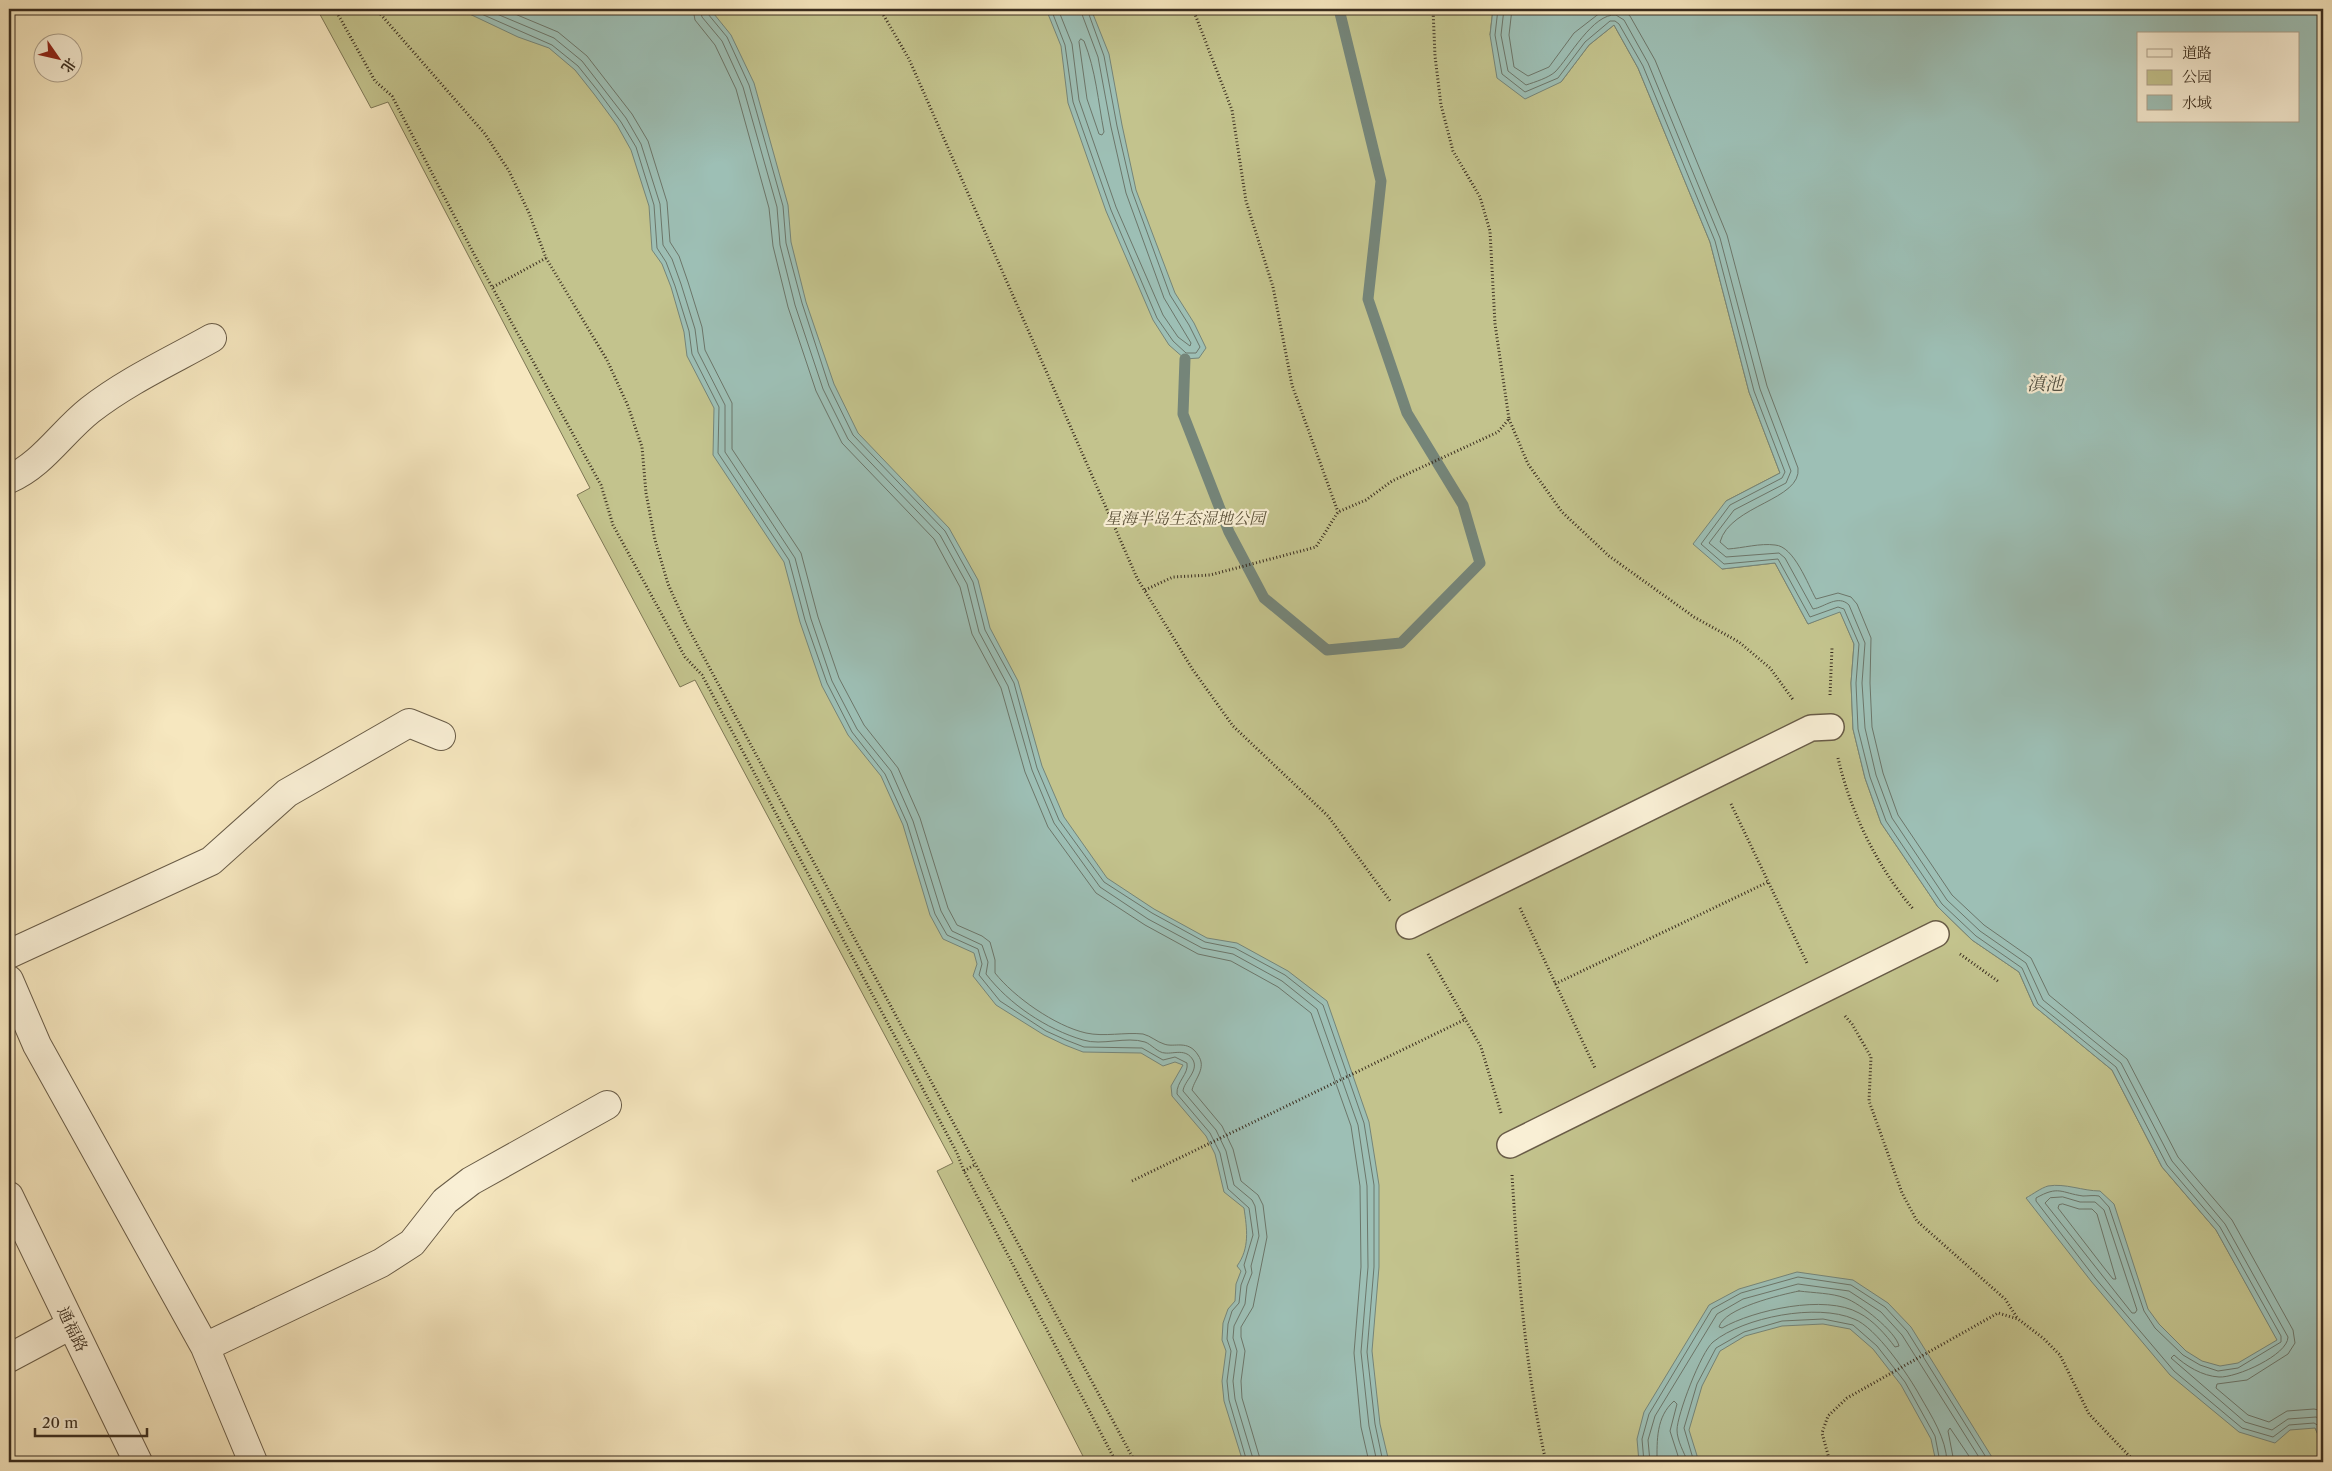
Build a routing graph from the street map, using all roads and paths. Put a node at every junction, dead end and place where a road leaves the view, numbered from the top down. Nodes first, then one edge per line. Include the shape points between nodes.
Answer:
1 (335, 9) edge
2 (376, 9) edge
3 (880, 9) edge
4 (1194, 9) edge
5 (1433, 9) edge
6 (546, 258) junction
7 (493, 287) junction
8 (212, 338) dead end
9 (1509, 419) junction
10 (9, 479) edge
11 (1338, 512) junction
12 (1145, 590) junction
13 (1832, 648) dead end
14 (1821, 727) junction
15 (441, 736) dead end
16 (1717, 774) junction
17 (1506, 878) junction
18 (1768, 882) junction
19 (1409, 926) junction
20 (1936, 934) junction
21 (9, 954) edge
22 (9, 980) edge
23 (1999, 982) dead end
24 (1555, 984) junction
25 (1820, 992) junction
26 (1466, 1019) junction
27 (1608, 1096) junction
28 (607, 1105) dead end
29 (1510, 1145) junction
30 (976, 1164) junction
31 (964, 1171) junction
32 (1132, 1181) dead end
33 (9, 1196) edge
34 (2018, 1319) junction
35 (71, 1325) junction
36 (205, 1347) junction
37 (9, 1358) edge
38 (138, 1462) edge
39 (253, 1462) edge
40 (1116, 1462) edge
41 (1135, 1462) edge
42 (1546, 1462) edge
43 (1830, 1462) edge
44 (2134, 1462) edge

1 - 7 path via 375,81 392,96
2 - 6 path via 485,134 509,170 530,213
3 - 12 path via 910,59
4 - 11 path via 1232,110 1246,202 1274,287 1292,385
5 - 9 path via 1441,105 1453,151 1480,197 1490,231 1495,324
6 - 7 path
6 - 30 path via 607,360 628,406 642,447 655,540 668,584 685,622
7 - 31 path via 600,485 613,525 685,657 702,675
8 - 10 street via 133,381 89,410 52,448
9 - 11 path via 1498,432 1392,481 1366,500
9 - 14 path via 1528,464 1562,512 1609,556 1694,616 1739,642 1764,663 1795,702
11 - 12 path via 1316,547 1306,552 1210,575 1173,577
12 - 19 path via 1193,670 1233,726 1328,816
13 - 14 path
14 - 16 street
14 - 20 path via 1841,770 1860,824 1883,868 1906,901
15 - 21 street via 409,723 287,794 211,861
16 - 17 street
16 - 18 path
17 - 19 street
17 - 24 path
18 - 24 path
18 - 25 path
19 - 26 path
20 - 23 path
20 - 25 street
22 - 36 street via 37,1045
24 - 27 path
25 - 27 street
25 - 34 path via 1852,1024 1871,1057 1869,1101 1902,1193 1917,1221 2005,1299
26 - 29 path via 1481,1047
26 - 32 path
27 - 29 street
28 - 36 street via 471,1181 446,1201 412,1243 381,1263
29 - 42 path via 1518,1268 1533,1404
30 - 31 path
30 - 41 path
31 - 40 path
33 - 35 street, 通福路
34 - 43 path via 1998,1313 1847,1398 1828,1416 1822,1433
34 - 44 path via 2060,1355 2089,1414
35 - 37 street
35 - 38 street, 通福路
36 - 39 street

